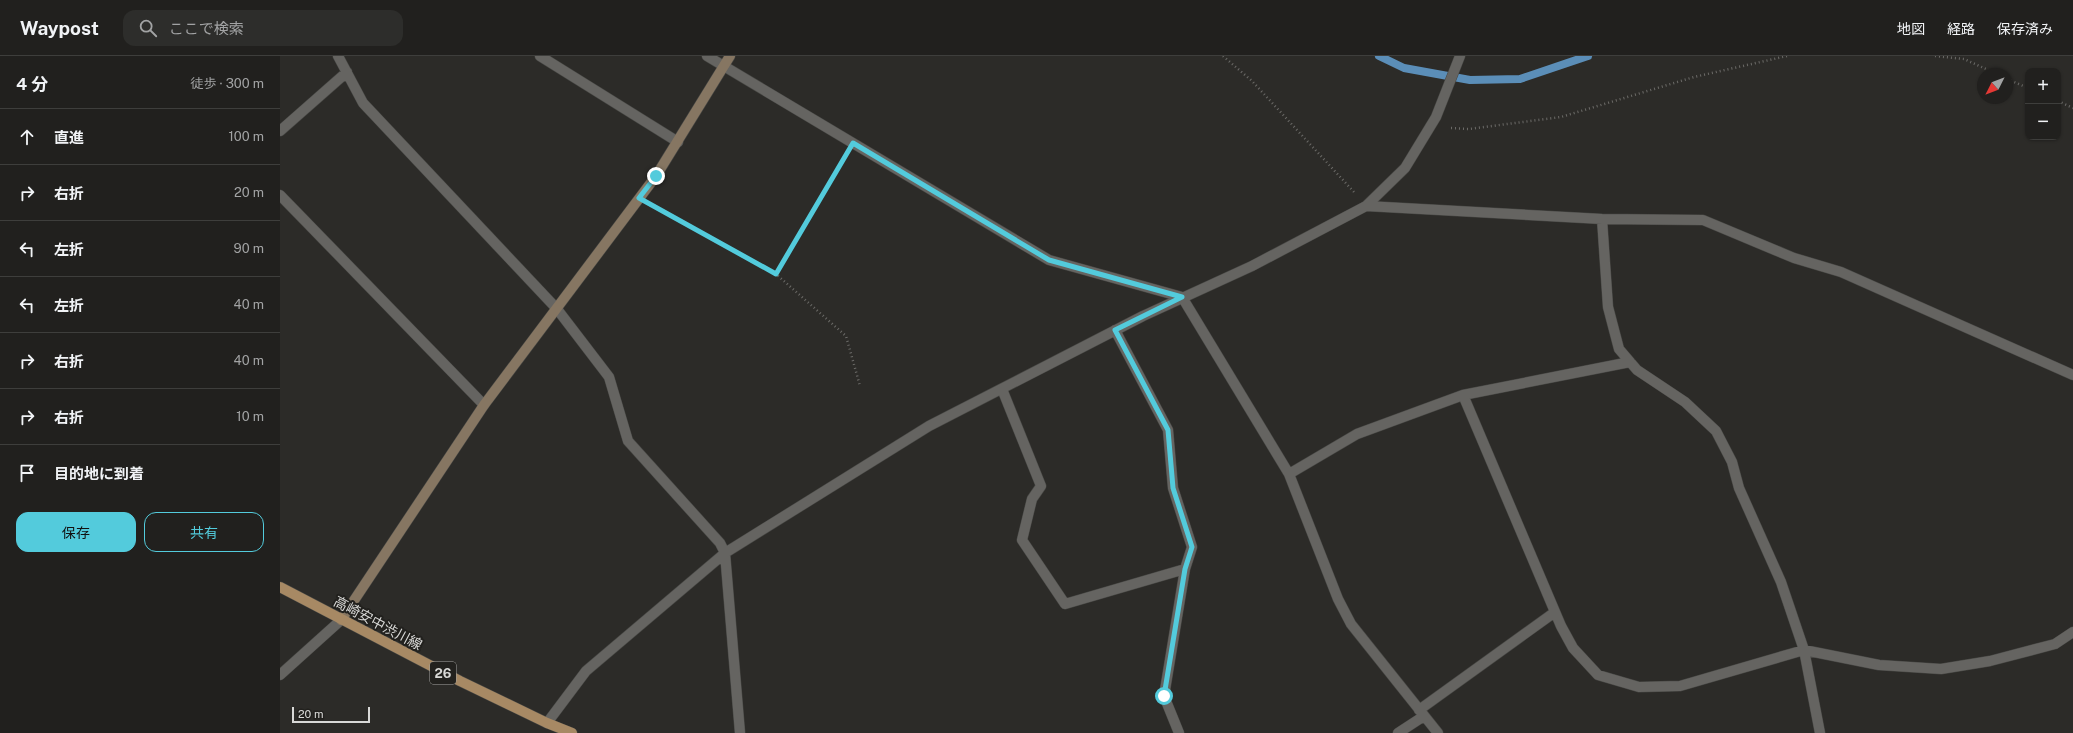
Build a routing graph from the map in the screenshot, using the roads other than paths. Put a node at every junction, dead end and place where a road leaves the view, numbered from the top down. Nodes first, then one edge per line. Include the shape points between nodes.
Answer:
1 (338, 56) edge
2 (540, 56) edge
3 (707, 56) edge
4 (730, 56) edge
5 (1460, 56) edge
6 (724, 66) junction
7 (347, 72) junction
8 (280, 131) edge
9 (678, 142) junction
10 (280, 195) edge
11 (1366, 206) junction
12 (1602, 219) junction
13 (1182, 297) junction
14 (557, 309) junction
15 (1115, 330) junction
16 (1630, 362) junction
17 (2073, 375) edge
18 (1002, 388) junction
19 (1463, 395) junction
20 (484, 405) junction
21 (1289, 474) junction
22 (725, 553) junction
23 (1185, 569) junction
24 (280, 587) edge
25 (1555, 612) junction
26 (341, 620) junction
27 (2073, 632) edge
28 (1804, 650) junction
29 (280, 675) edge
30 (1422, 713) junction
31 (547, 723) junction
32 (572, 733) edge
33 (740, 733) edge
34 (1178, 733) edge
35 (1398, 733) edge
36 (1438, 733) edge
37 (1820, 733) edge

1 - 7 street
2 - 9 street
3 - 6 street
4 - 6 street
5 - 11 street via 1436,117 1405,168
6 - 9 street
6 - 13 street via 1049,260
7 - 8 street
7 - 14 street via 363,103
9 - 14 street
10 - 20 street
11 - 12 street
11 - 13 street via 1252,266
12 - 16 street via 1608,307 1619,349
12 - 17 street via 1703,220 1794,258 1841,272
13 - 15 street
13 - 21 street
14 - 20 street
14 - 22 street via 609,377 628,441 720,543
15 - 18 street
15 - 23 street via 1168,430 1173,488 1192,547
16 - 19 street
16 - 28 street via 1658,386 1685,402 1716,431 1732,462 1739,488 1781,582
18 - 22 street via 930,426
18 - 23 street via 1041,486 1032,499 1022,540 1065,604
19 - 21 street via 1357,434
19 - 25 street
20 - 26 street
21 - 30 street via 1338,599 1351,624
22 - 31 street via 586,671
22 - 33 street
23 - 34 street via 1164,696
24 - 26 main road, 高崎安中渋川線 / 26
25 - 28 street via 1573,648 1598,675 1639,687 1680,686
25 - 30 street
26 - 29 street
26 - 31 main road, 高崎安中渋川線 / 26
27 - 28 street via 2055,644 1990,661 1941,669 1879,665
28 - 37 street
30 - 35 street
30 - 36 street
31 - 32 main road, 高崎安中渋川線 / 26

